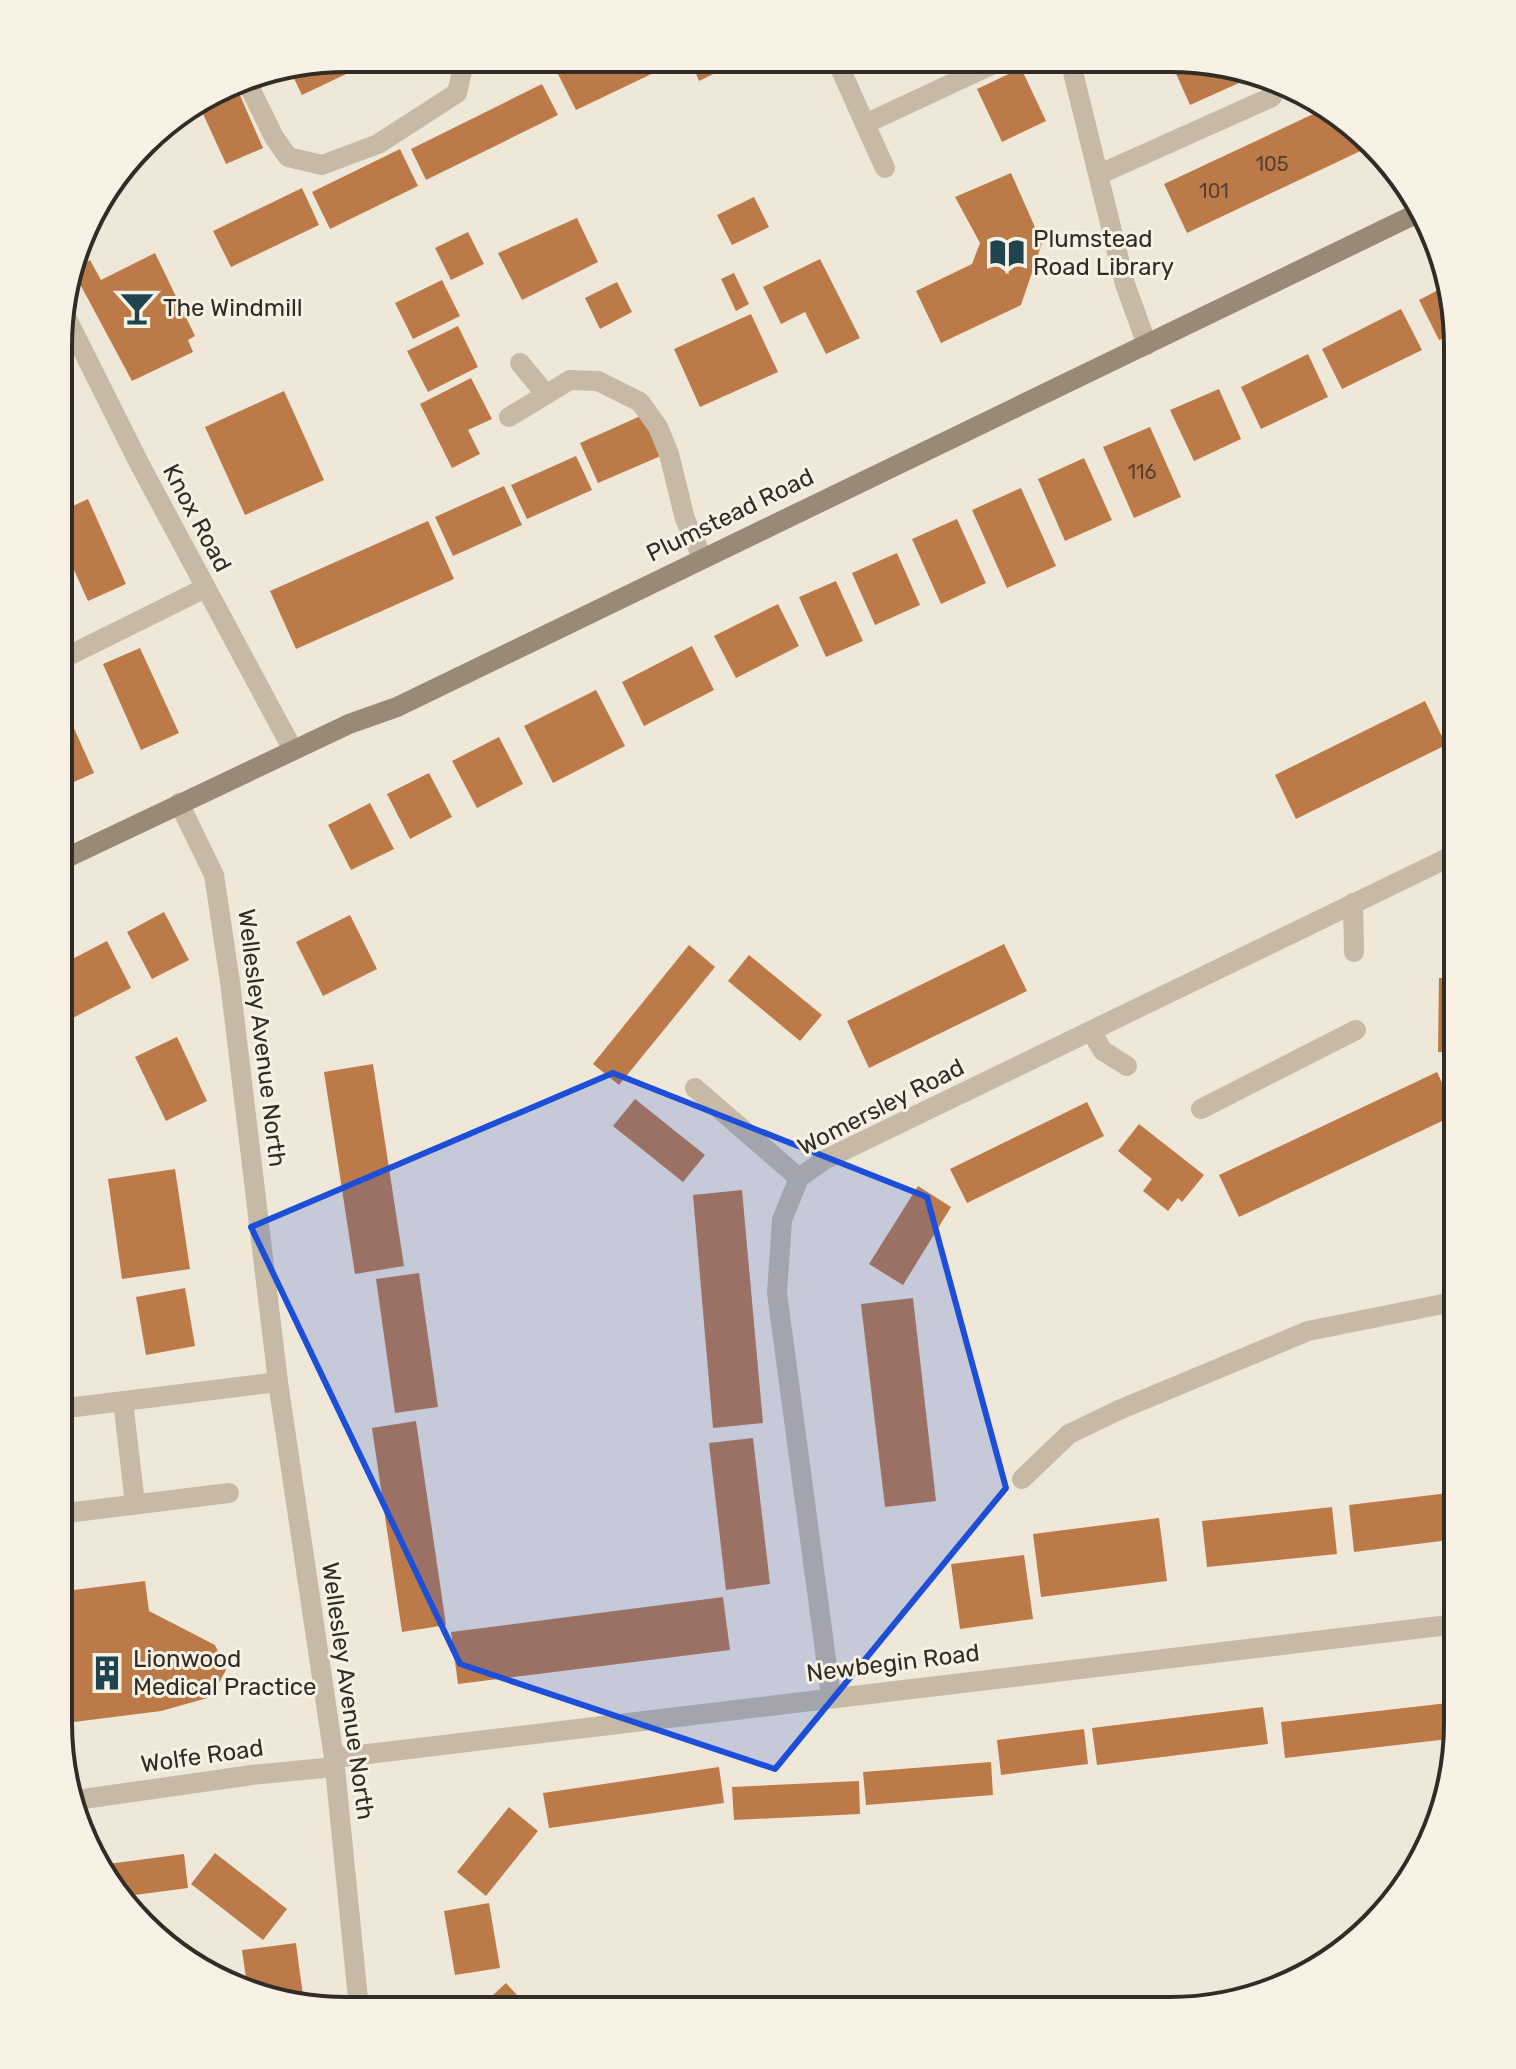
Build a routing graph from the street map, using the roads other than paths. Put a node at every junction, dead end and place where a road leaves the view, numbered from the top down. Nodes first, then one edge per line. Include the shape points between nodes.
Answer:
1 (842, 72) edge
2 (976, 72) edge
3 (1073, 72) edge
4 (462, 73) edge
5 (251, 90) edge
6 (1272, 97) dead end
7 (865, 124) junction
8 (885, 168) dead end
9 (1100, 174) junction
10 (1411, 216) edge
11 (73, 330) edge
12 (1147, 345) junction
13 (520, 363) dead end
14 (544, 392) junction
15 (509, 417) dead end
16 (702, 557) junction
17 (205, 588) junction
18 (72, 654) edge
19 (293, 750) junction
20 (179, 803) junction
21 (72, 855) edge
22 (1444, 860) edge
23 (1353, 903) junction
24 (1354, 952) dead end
25 (1356, 1030) dead end
26 (1092, 1033) junction
27 (1127, 1066) dead end
28 (695, 1088) dead end
29 (1201, 1109) dead end
30 (799, 1178) junction
31 (1443, 1304) edge
32 (278, 1382) junction
33 (123, 1401) junction
34 (72, 1407) edge
35 (1022, 1479) dead end
36 (229, 1493) dead end
37 (135, 1504) junction
38 (72, 1512) edge
39 (1443, 1626) edge
40 (831, 1696) junction
41 (335, 1763) junction
42 (83, 1799) edge
43 (358, 1997) edge

1 - 7 street
2 - 7 street
3 - 9 street
4 - 5 street via 457,93 438,109 378,144 322,165 288,157
6 - 9 street
7 - 8 street
9 - 12 street via 1125,284
10 - 12 main road, Plumstead Road
11 - 17 street, Knox Road
12 - 16 main road, Plumstead Road
13 - 14 street
14 - 15 street
14 - 16 street via 570,380 598,381 640,402 669,454 685,519
16 - 19 main road, Plumstead Road via 397,707
17 - 18 street
17 - 19 street, Knox Road
19 - 20 main road, Plumstead Road
20 - 21 main road, Plumstead Road
20 - 32 street, Wellesley Avenue North via 214,875
22 - 23 street, Womersley Road
23 - 24 street
23 - 26 street, Womersley Road
25 - 29 street
26 - 27 street via 1103,1051
26 - 30 street, Womersley Road via 824,1160
28 - 30 street
30 - 40 street, Womersley Road via 782,1220 777,1293
31 - 35 street via 1308,1331 1069,1434
32 - 33 street
32 - 41 street, Wellesley Avenue North
33 - 34 street
33 - 37 street
36 - 37 street
37 - 38 street
39 - 40 street, Newbegin Road
40 - 41 street, Newbegin Road
41 - 42 street, Wolfe Road
41 - 43 street, Wellesley Avenue North

